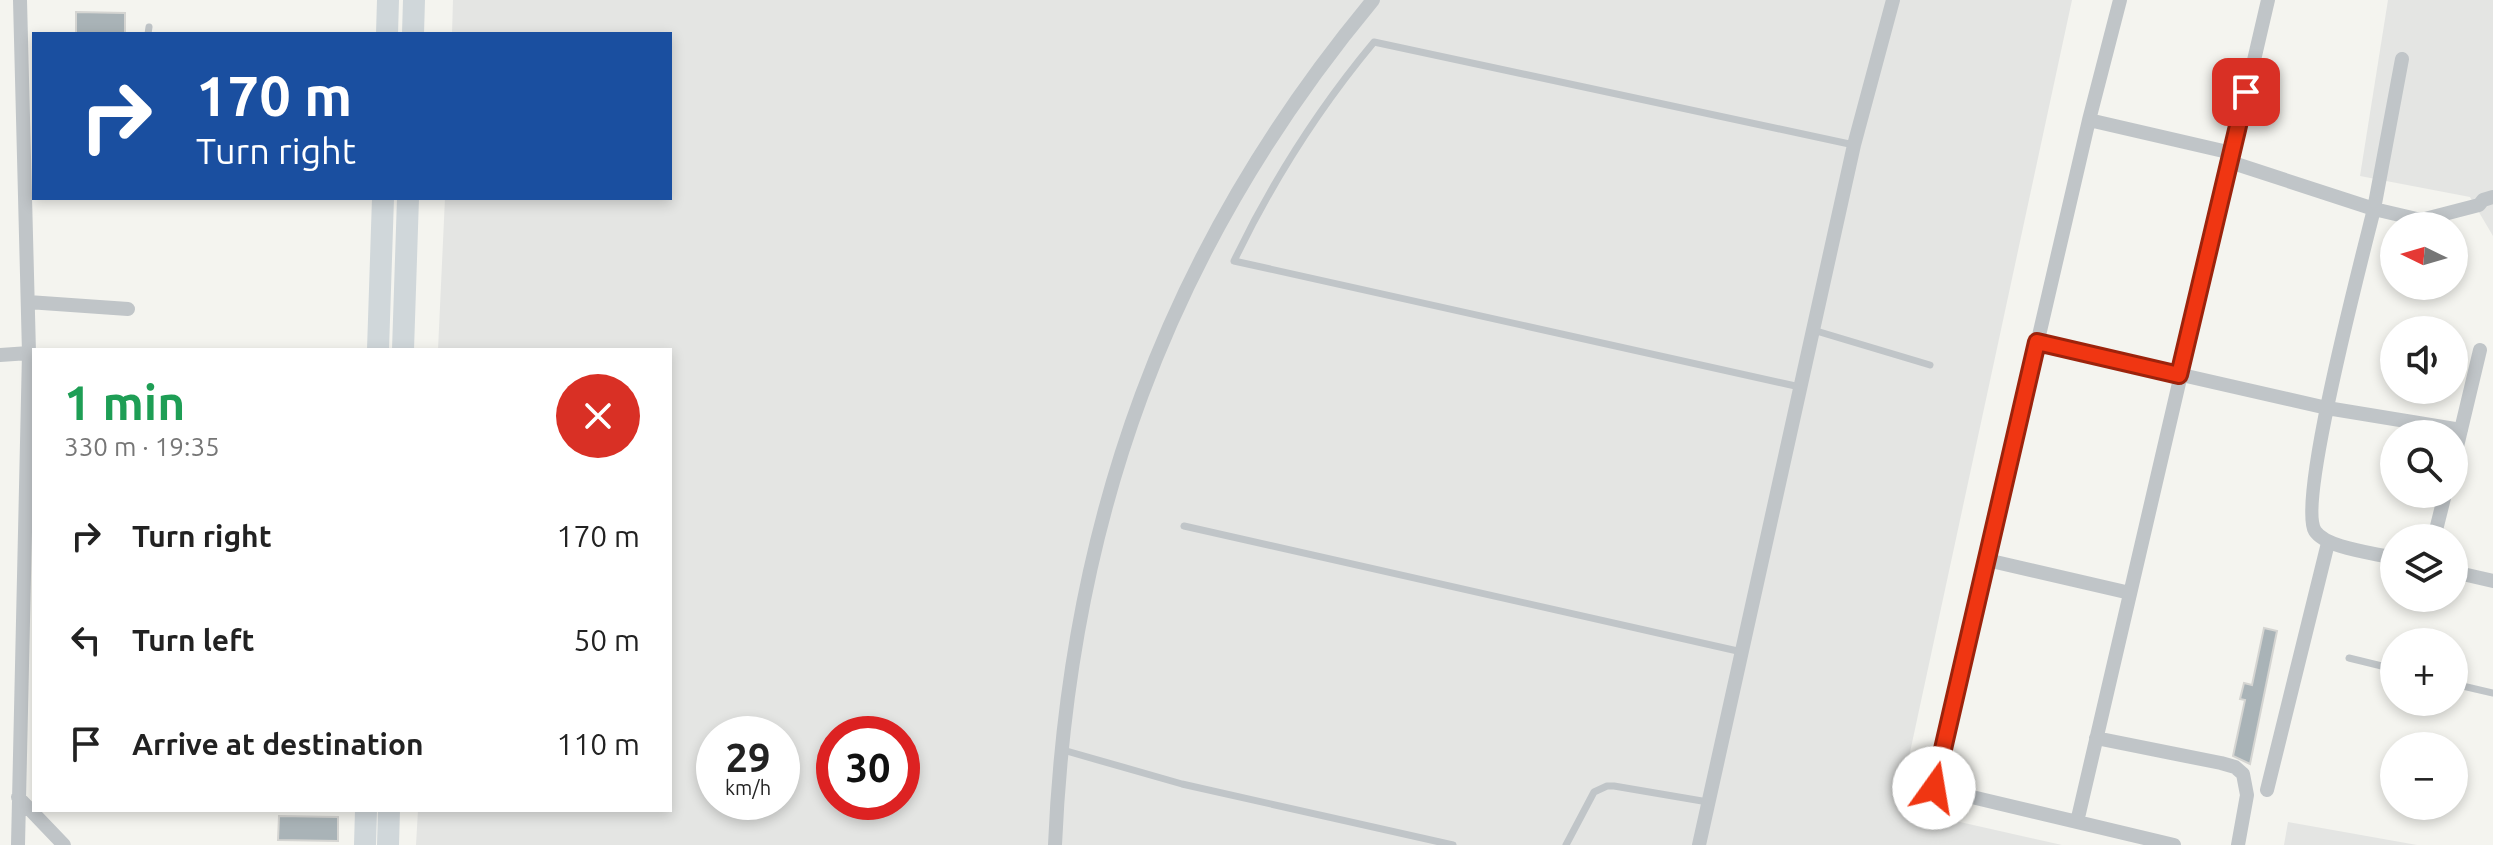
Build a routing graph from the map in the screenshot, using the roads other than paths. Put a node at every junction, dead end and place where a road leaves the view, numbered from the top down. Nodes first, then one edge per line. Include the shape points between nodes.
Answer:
1 (20, 0) edge
2 (388, 0) edge
3 (414, 0) edge
4 (1373, 0) edge
5 (1893, 0) edge
6 (2120, 0) edge
7 (2268, 0) edge
8 (387, 32) edge
9 (413, 32) edge
10 (2402, 59) dead end
11 (2089, 120) junction
12 (1854, 145) junction
13 (2231, 158) junction
14 (2493, 197) edge
15 (383, 200) edge
16 (408, 200) edge
17 (2374, 209) junction
18 (28, 302) junction
19 (128, 309) dead end
20 (1813, 330) junction
21 (2037, 342) junction
22 (378, 348) edge
23 (403, 348) edge
24 (2480, 350) dead end
25 (29, 353) junction
26 (0, 355) edge
27 (1930, 365) dead end
28 (2179, 375) junction
29 (1800, 387) junction
30 (2327, 408) junction
31 (2400, 420) edge
32 (2463, 420) edge
33 (1184, 526) dead end
34 (2328, 543) junction
35 (2380, 555) edge
36 (1987, 560) junction
37 (2468, 575) edge
38 (2493, 581) edge
39 (2130, 593) junction
40 (1742, 652) junction
41 (2349, 658) dead end
42 (2380, 666) edge
43 (28, 682) edge
44 (2468, 687) edge
45 (2493, 693) edge
46 (2096, 738) junction
47 (1061, 749) junction
48 (2267, 790) dead end
49 (18, 797) junction
50 (1708, 802) junction
51 (32, 812) edge
52 (32, 812) edge
53 (366, 812) edge
54 (389, 812) edge
55 (2077, 822) junction
56 (18, 845) edge
57 (64, 845) edge
58 (365, 845) edge
59 (388, 845) edge
60 (1055, 845) edge
61 (1453, 845) edge
62 (1566, 845) edge
63 (1699, 845) edge
64 (2174, 845) edge
65 (2238, 845) edge

1 - 18 street
2 - 8 main road
3 - 9 main road
4 - 47 street via 1303,87 1186,285 1120,452 1094,546 1075,636
5 - 12 street
6 - 11 street
7 - 13 street
10 - 17 street
11 - 13 street
11 - 21 street
12 - 20 street
12 - 29 lane via 1374,42 1274,185 1234,261
13 - 17 street
13 - 28 street
14 - 17 street via 2421,220
15 - 22 main road
16 - 23 main road
17 - 30 street
18 - 19 street
18 - 25 street
20 - 27 lane
20 - 29 street
21 - 28 street
21 - 36 street
24 - 32 street
25 - 26 street
25 - 43 street
28 - 30 street
28 - 39 street
29 - 40 street
30 - 31 street
30 - 34 street via 2311,522
33 - 40 lane
34 - 35 street
34 - 48 street
36 - 39 street
36 - 55 street via 1934,788
37 - 38 street
39 - 46 street
40 - 50 street
41 - 42 lane
43 - 49 street
44 - 45 lane
46 - 55 street
46 - 65 street via 2235,767 2243,774 2247,795
47 - 60 street
47 - 61 lane via 1182,784
49 - 51 street
49 - 56 street
50 - 62 lane via 1600,788
50 - 63 street
52 - 57 street
53 - 58 main road
54 - 59 main road
55 - 64 street

